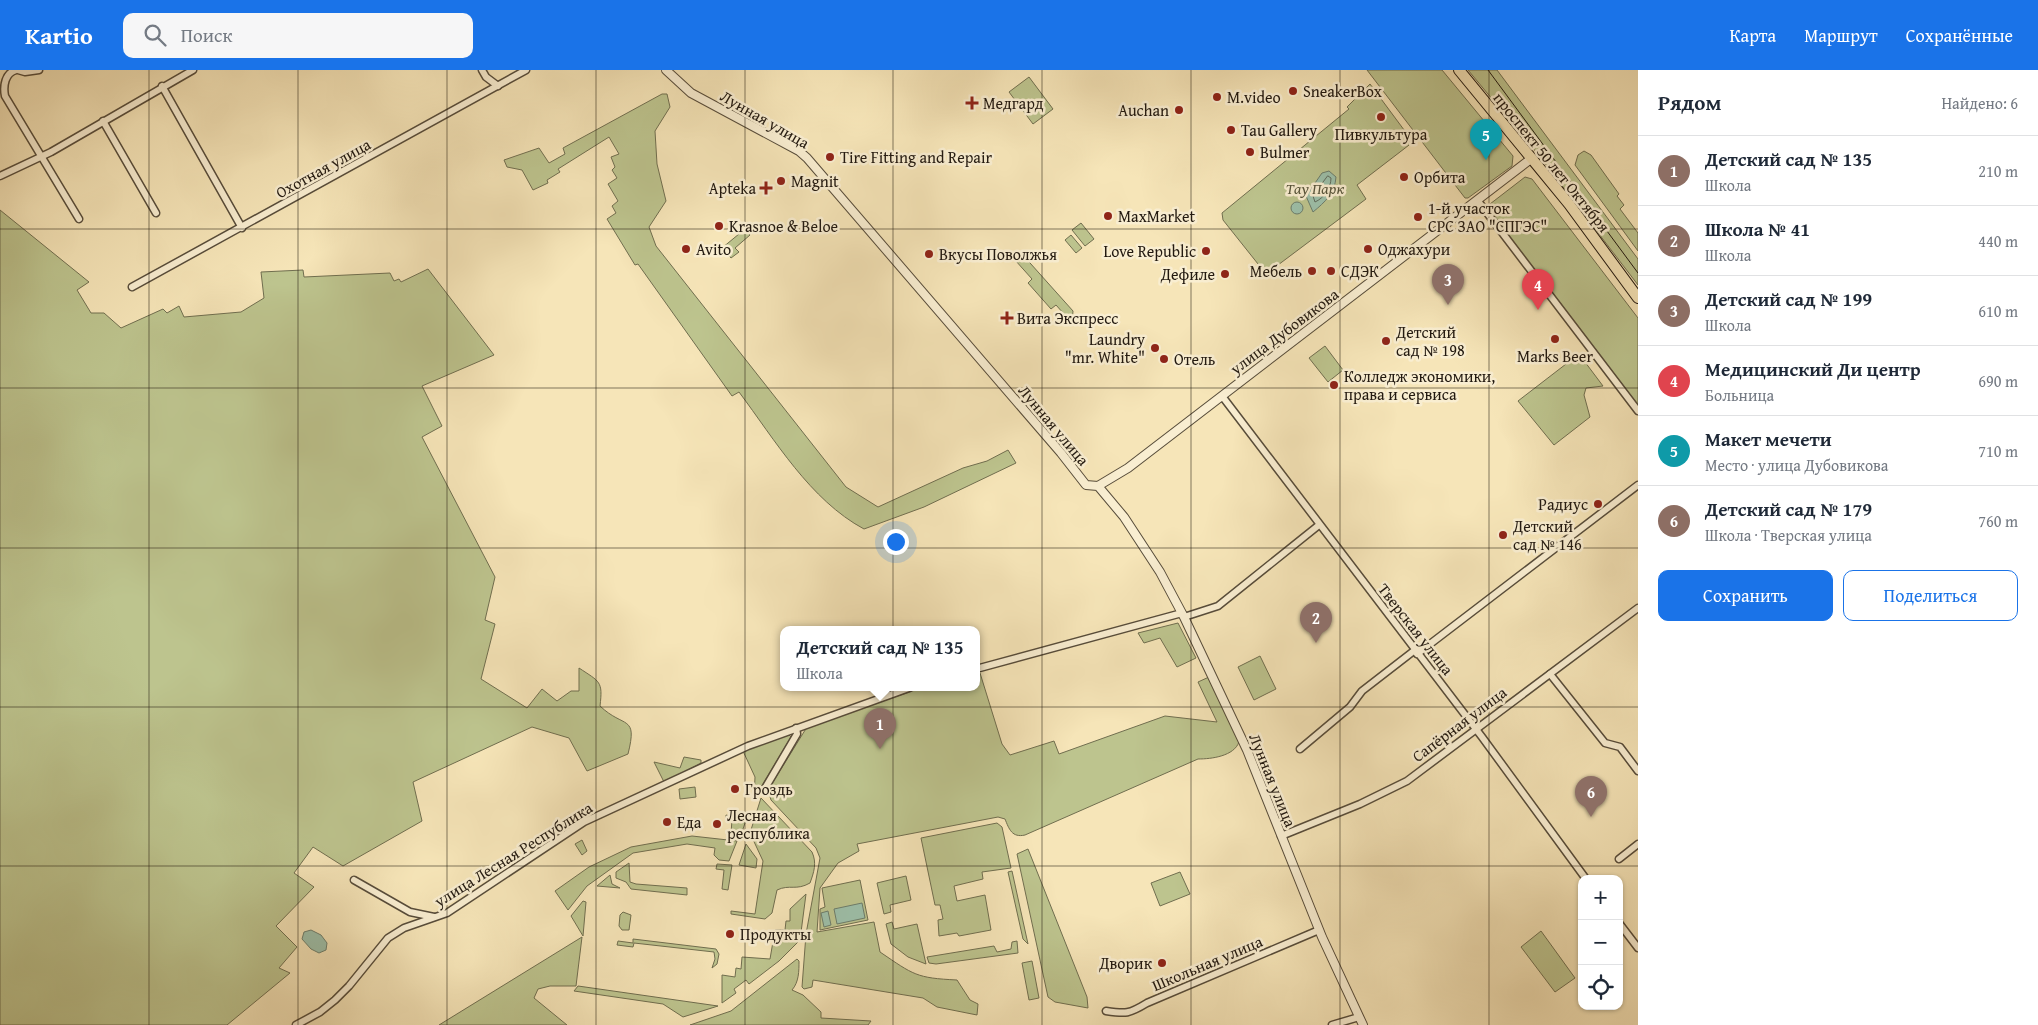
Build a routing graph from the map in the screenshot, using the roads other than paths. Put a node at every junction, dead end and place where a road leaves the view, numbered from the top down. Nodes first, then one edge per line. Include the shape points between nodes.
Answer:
1 (17, 70) edge
2 (39, 70) edge
3 (193, 70) edge
4 (482, 70) edge
5 (526, 70) edge
6 (666, 70) edge
7 (1459, 70) edge
8 (162, 86) junction
9 (498, 86) junction
10 (104, 121) junction
11 (43, 156) junction
12 (1532, 158) junction
13 (0, 176) edge
14 (1478, 201) junction
15 (156, 213) dead end
16 (79, 219) dead end
17 (242, 228) junction
18 (132, 288) dead end
19 (1638, 298) edge
20 (1222, 396) junction
21 (1638, 411) edge
22 (1638, 485) edge
23 (1098, 486) junction
24 (1319, 525) junction
25 (1638, 608) edge
26 (1183, 615) junction
27 (1416, 652) junction
28 (980, 668) edge
29 (1550, 674) junction
30 (901, 691) edge
31 (796, 728) junction
32 (1476, 729) junction
33 (1300, 749) dead end
34 (1638, 772) edge
35 (764, 790) dead end
36 (1281, 836) junction
37 (1638, 844) edge
38 (1619, 858) dead end
39 (1583, 875) edge
40 (354, 880) dead end
41 (438, 918) junction
42 (1623, 928) edge
43 (1319, 930) junction
44 (1638, 948) edge
45 (1106, 1011) dead end
46 (1359, 1017) junction
47 (296, 1025) edge
48 (1332, 1025) edge
49 (1363, 1025) edge

1 - 2 street
1 - 11 street via 11,71 6,78 5,96
3 - 8 street
4 - 9 street
5 - 9 street, Охотная улица
6 - 23 street, Лунная улица via 692,93 807,158 1062,453 1086,485
7 - 12 main road, проспект 50 лет Октября
8 - 10 street
8 - 17 street
9 - 17 street, Охотная улица
10 - 11 street
10 - 15 street
11 - 13 street
11 - 16 street
12 - 14 street, улица Дубовикова
12 - 19 main road, проспект 50 лет Октября
14 - 20 street, улица Дубовикова
14 - 21 street
17 - 18 street, Охотная улица
20 - 23 street, улица Дубовикова via 1128,468
20 - 24 street, Тверская улица
22 - 27 street
23 - 26 street, Лунная улица via 1124,516
24 - 26 street via 1218,606
24 - 27 street, Тверская улица
25 - 29 street, Сапёрная улица
26 - 28 street
26 - 36 street, Лунная улица via 1247,750
27 - 32 street, Тверская улица
27 - 33 street via 1362,691 1350,707
29 - 32 street, Сапёрная улица
29 - 34 street via 1605,743 1620,747
30 - 31 street, улица Лесная Республика
31 - 35 street via 797,734
31 - 41 street, улица Лесная Республика via 709,763 584,822
32 - 36 street, Сапёрная улица via 1407,781
32 - 39 street, Тверская улица
36 - 43 street, Лунная улица
37 - 38 street
40 - 41 street via 410,912
41 - 47 street, улица Лесная Республика via 404,928 388,938 342,993 320,1012
42 - 44 street
43 - 45 street, Школьная улица via 1132,1012
43 - 46 street, Лунная улица
46 - 48 street
46 - 49 street, Лунная улица

